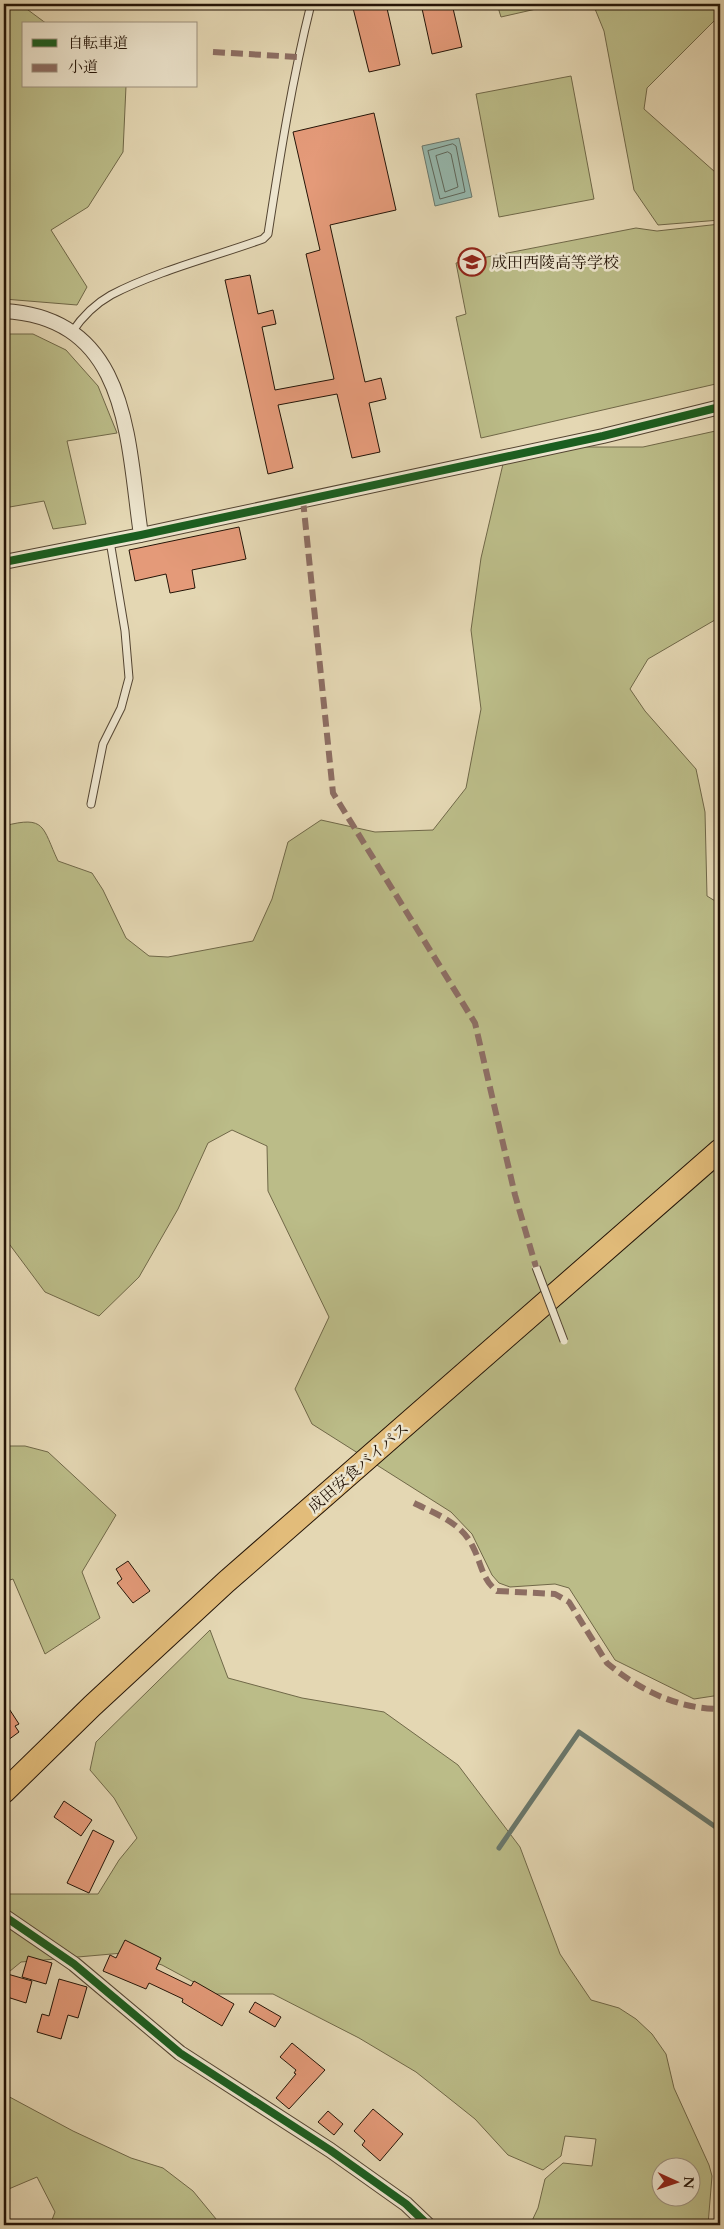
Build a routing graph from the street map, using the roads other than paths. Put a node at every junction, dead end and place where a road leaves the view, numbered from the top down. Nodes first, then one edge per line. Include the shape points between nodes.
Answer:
1 (311, 4) edge
2 (4, 311) edge
3 (72, 332) junction
4 (720, 407) edge
5 (141, 535) junction
6 (110, 541) junction
7 (4, 562) edge
8 (91, 804) dead end
9 (720, 1150) edge
10 (536, 1267) dead end
11 (564, 1341) dead end
12 (4, 1792) edge
13 (4, 1916) edge
14 (428, 2225) edge

1 - 3 lane via 283,129 268,234 110,296 80,320
2 - 3 street via 22,312
3 - 5 street via 89,345 103,363 117,396 127,439
4 - 5 street via 603,436
5 - 6 street
6 - 7 street
6 - 8 lane via 129,678 121,708 103,744
9 - 12 main road, 成田安食バイパス via 212,1594
10 - 11 lane, bridge
13 - 14 street via 74,1964 180,2053 330,2150 406,2204

